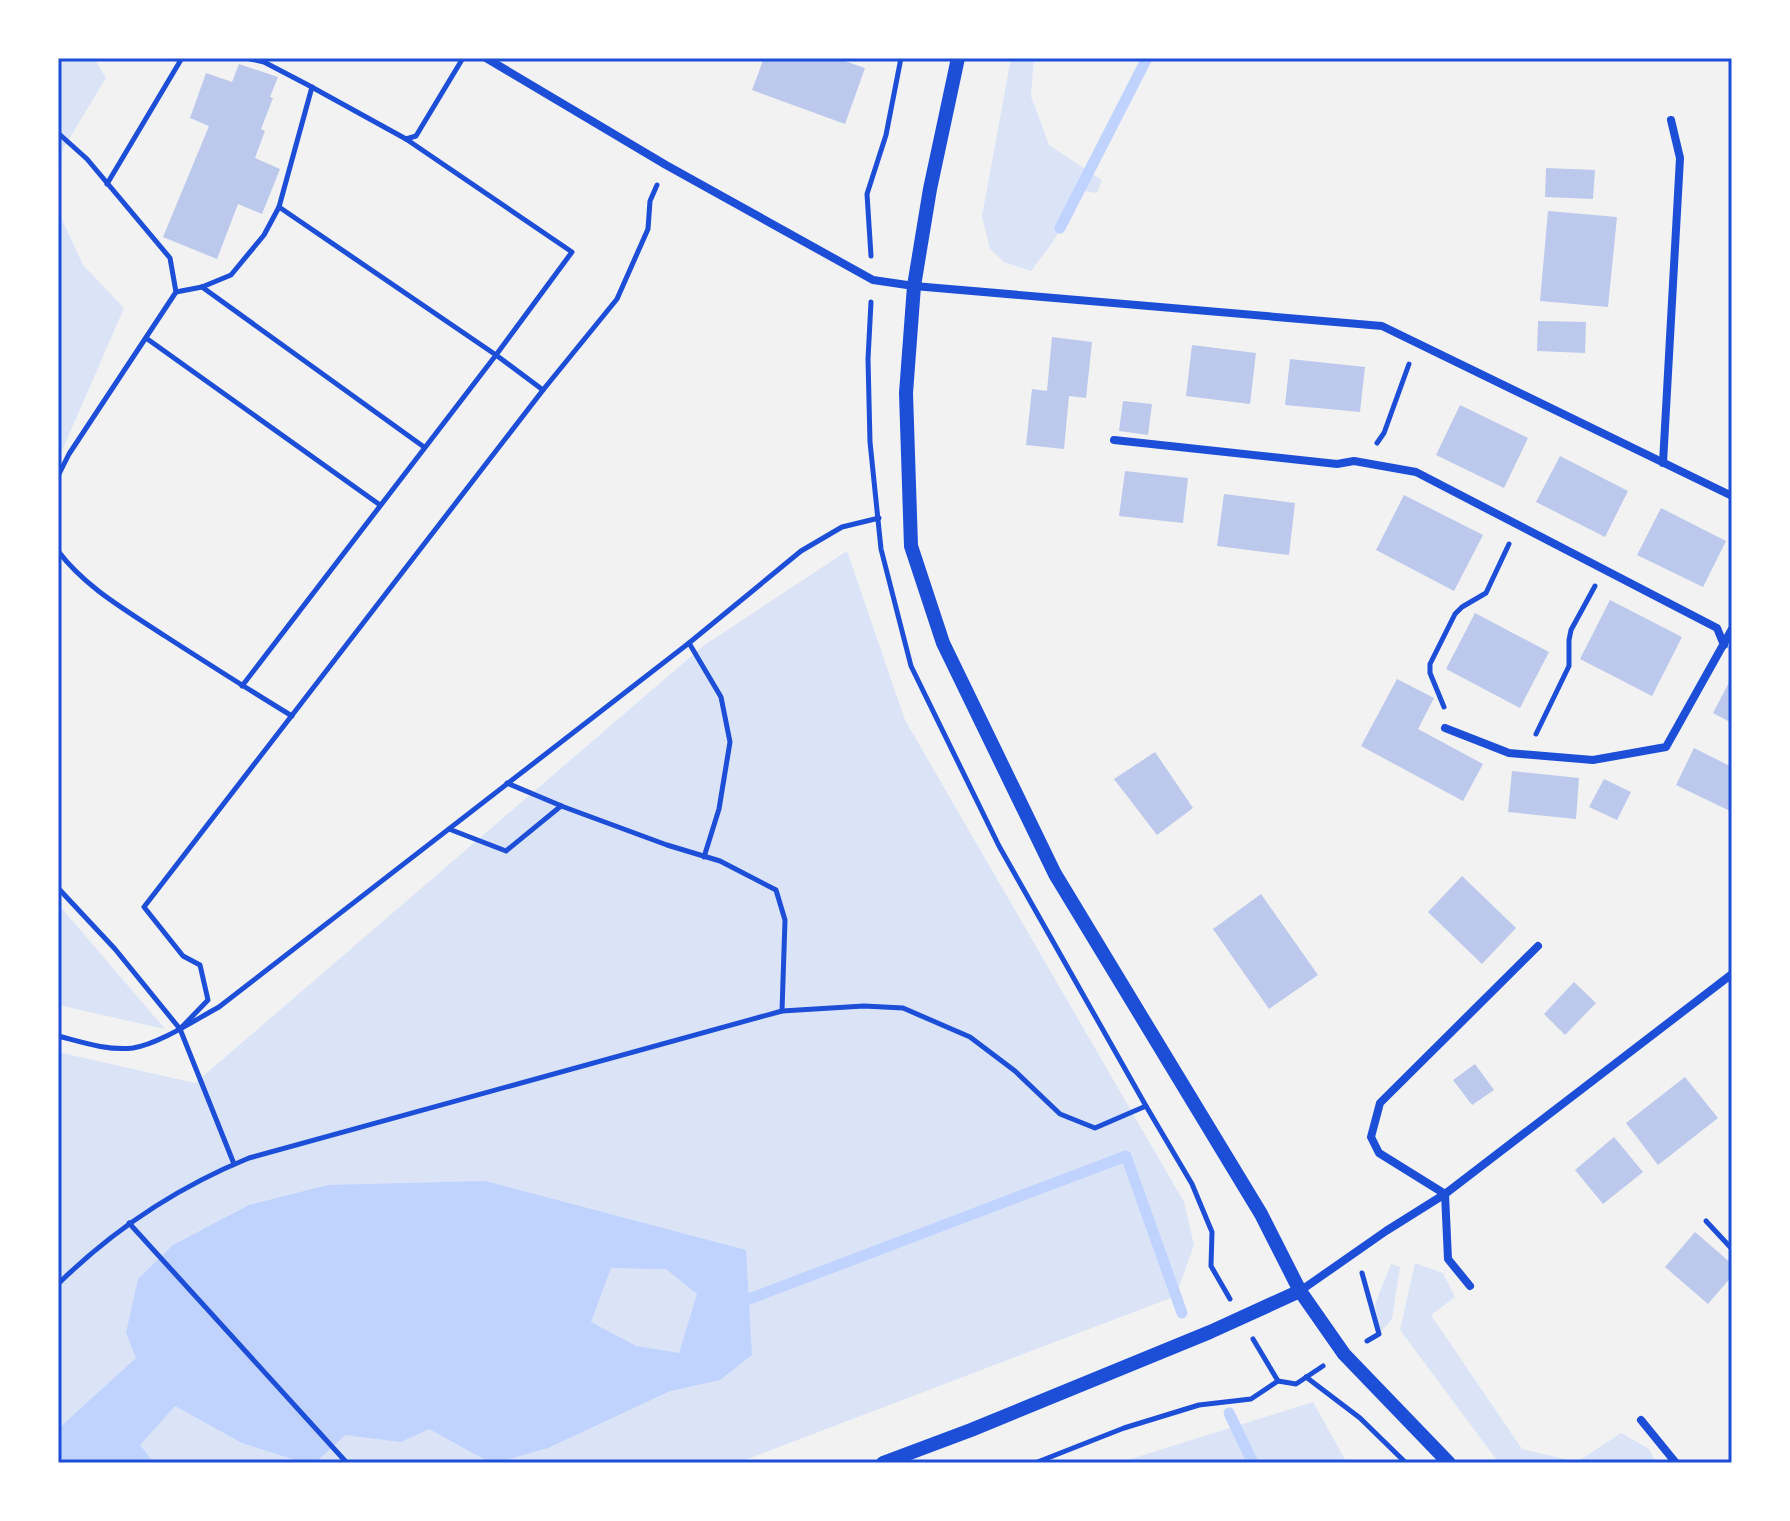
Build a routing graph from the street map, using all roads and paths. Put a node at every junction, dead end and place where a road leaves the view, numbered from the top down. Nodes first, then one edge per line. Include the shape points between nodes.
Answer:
1 (182, 58) edge
2 (246, 58) edge
3 (463, 58) edge
4 (486, 58) edge
5 (901, 58) edge
6 (958, 58) edge
7 (312, 87) junction
8 (1671, 120) dead end
9 (58, 133) edge
10 (406, 139) junction
11 (666, 165) junction
12 (107, 184) junction
13 (279, 207) junction
14 (873, 280) junction
15 (914, 286) junction
16 (202, 287) junction
17 (176, 292) junction
18 (146, 338) junction
19 (496, 355) junction
20 (1411, 359) dead end
21 (543, 390) junction
22 (1114, 440) dead end
23 (424, 447) junction
24 (1354, 461) junction
25 (1663, 463) junction
26 (58, 476) edge
27 (1732, 496) edge
28 (380, 505) junction
29 (1518, 525) junction
30 (58, 551) edge
31 (1604, 570) junction
32 (1732, 629) edge
33 (689, 643) junction
34 (1724, 645) junction
35 (242, 686) junction
36 (292, 716) junction
37 (1445, 728) joint
38 (1534, 755) junction
39 (507, 783) junction
40 (561, 806) junction
41 (448, 829) junction
42 (704, 857) junction
43 (58, 888) edge
44 (1538, 946) dead end
45 (1732, 974) edge
46 (782, 1011) junction
47 (180, 1029) junction
48 (58, 1036) edge
49 (1146, 1106) dead end
50 (234, 1164) junction
51 (1445, 1194) junction
52 (1706, 1221) dead end
53 (129, 1223) junction
54 (1732, 1249) edge
55 (58, 1284) edge
56 (1470, 1286) dead end
57 (1300, 1291) junction
58 (1260, 1352) dead end
59 (1278, 1381) junction
60 (1641, 1420) dead end
61 (347, 1463) edge
62 (883, 1463) edge
63 (1035, 1463) edge
64 (1406, 1463) edge
65 (1449, 1463) edge
66 (1676, 1463) edge

1 - 12 path
2 - 7 path
3 - 10 path via 416,136
4 - 11 street
5 - 14 path via 886,135 867,194
6 - 15 street
7 - 10 path
7 - 13 path
8 - 25 street via 1680,158
9 - 12 path
10 - 19 path via 572,252
11 - 14 street
11 - 21 path via 650,201 648,229 617,299
12 - 17 path via 170,258
13 - 16 path via 231,275
13 - 19 path
14 - 15 street
14 - 33 path via 868,359 879,518 842,527 801,551
15 - 25 street via 1382,326
15 - 57 street via 906,393 911,546 943,643 1055,874 1261,1214
16 - 17 path
16 - 23 path
17 - 18 path
18 - 26 path
18 - 28 path
19 - 21 path
19 - 23 path
20 - 24 path via 1384,433
21 - 36 path
22 - 24 street via 1337,464
23 - 28 path
24 - 29 street via 1416,472
25 - 27 street
28 - 35 path
29 - 31 street
29 - 37 path via 1486,593 1455,614 1430,664 1445,708
30 - 35 path via 97,591
31 - 34 street via 1717,628
31 - 38 path via 1571,630 1569,666 1537,730
32 - 34 street
33 - 39 path
33 - 42 path via 721,697 730,742 719,809
34 - 38 street via 1666,747 1593,760
35 - 36 path
36 - 47 path via 144,907 183,956 200,965 208,1000
37 - 38 street via 1509,753
39 - 40 path
39 - 41 path
40 - 41 path via 506,851
40 - 42 path
41 - 47 path via 219,1007
42 - 46 path via 776,890 785,920
43 - 47 path
44 - 51 street via 1380,1103 1371,1137 1379,1153
45 - 51 street
46 - 49 path via 903,1008 970,1037 1060,1114 1095,1128
46 - 50 path
47 - 48 path via 133,1048
47 - 50 path
50 - 53 path
51 - 56 street via 1448,1259
51 - 57 street
52 - 54 path
53 - 55 path
53 - 61 path
57 - 62 street
57 - 65 street via 1344,1354
58 - 59 path
59 - 63 path via 1251,1399 1199,1405
59 - 64 path via 1296,1384 1306,1377 1360,1418
60 - 66 street

